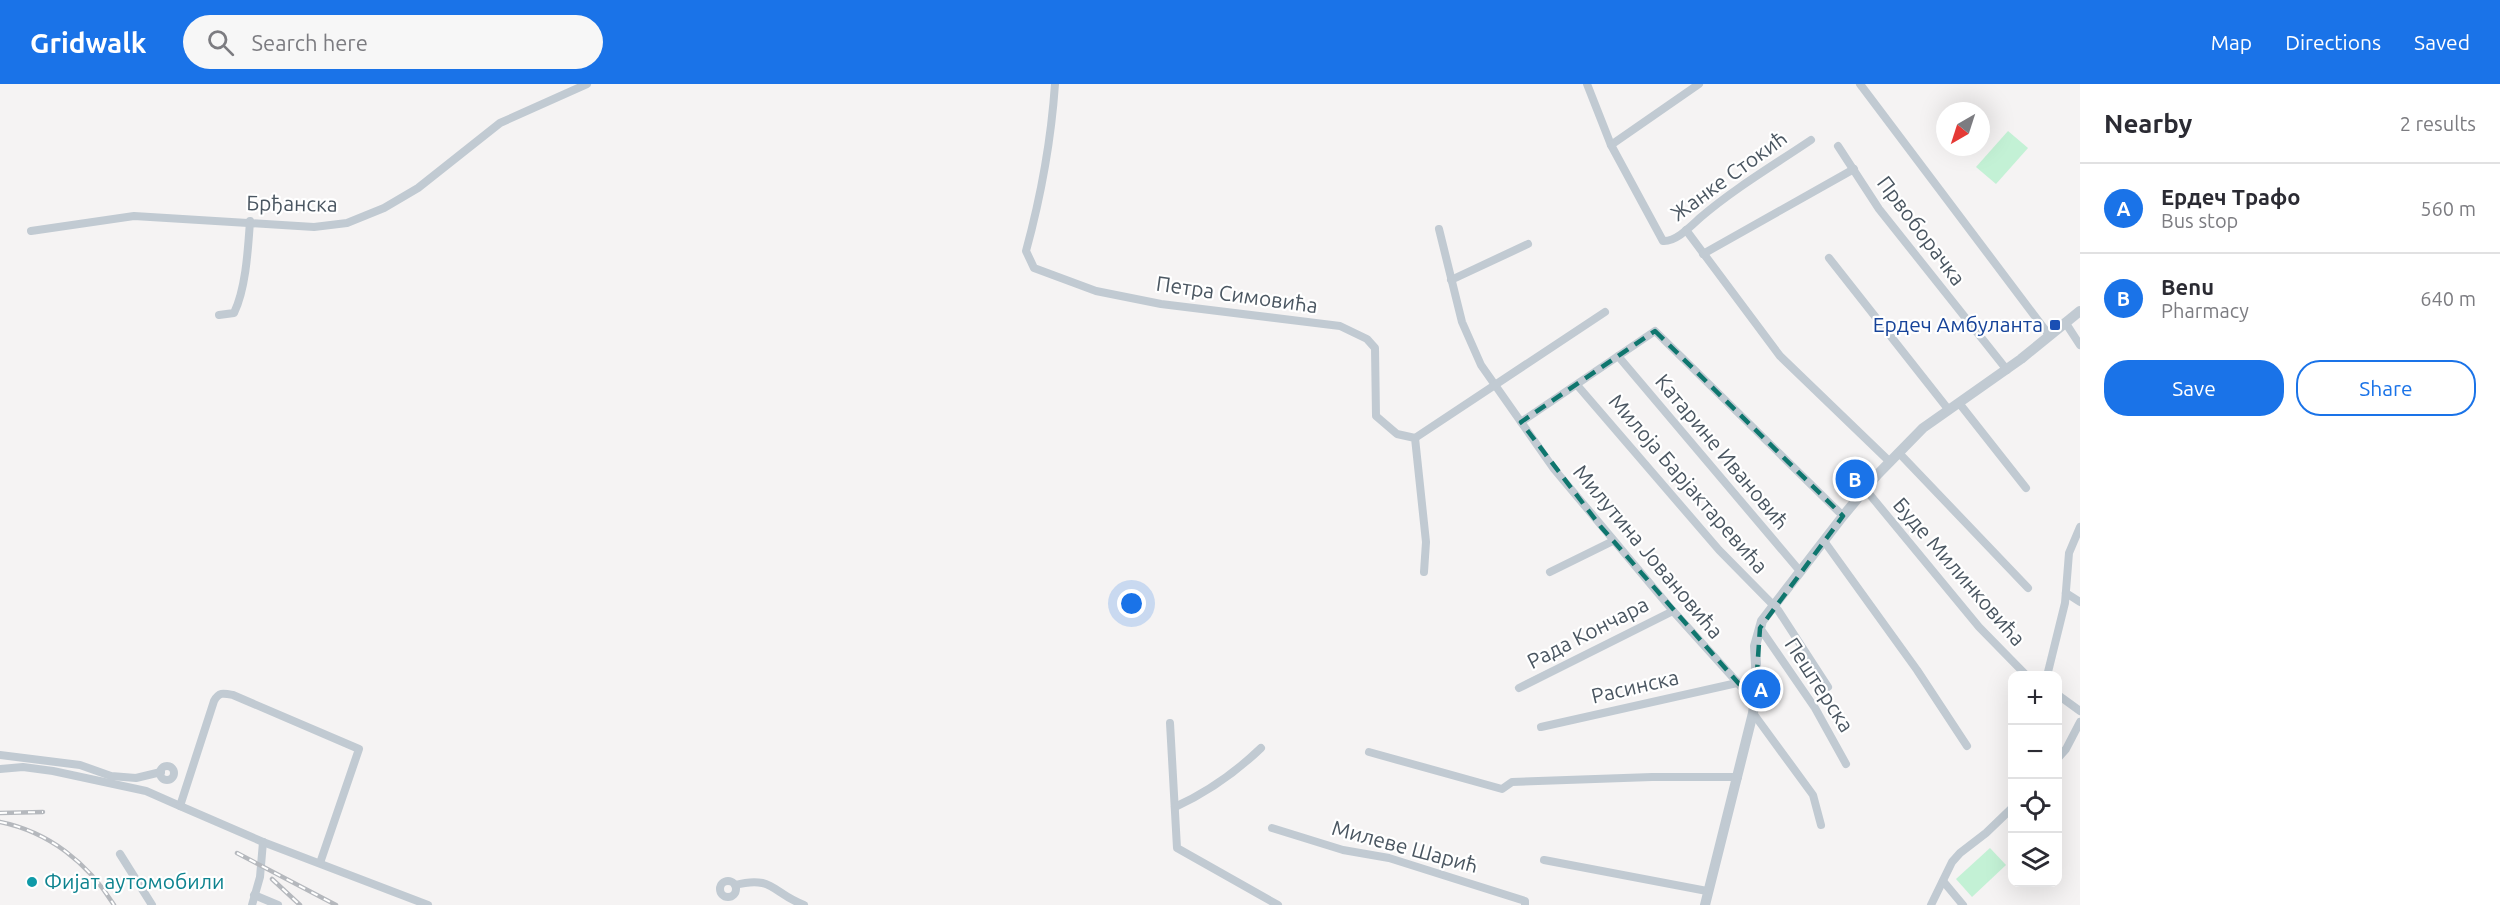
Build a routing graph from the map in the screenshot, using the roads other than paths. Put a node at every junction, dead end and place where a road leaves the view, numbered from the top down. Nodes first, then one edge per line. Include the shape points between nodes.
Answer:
1 (587, 84) edge
2 (1055, 84) edge
3 (1587, 84) edge
4 (1699, 84) edge
5 (1860, 84) edge
6 (1811, 140) dead end
7 (1611, 145) junction
8 (1838, 146) dead end
9 (1854, 169) junction
10 (250, 221) junction
11 (1439, 229) dead end
12 (1686, 230) junction
13 (31, 231) dead end
14 (1528, 244) dead end
15 (1703, 254) junction
16 (1829, 258) dead end
17 (1451, 280) junction
18 (2080, 311) edge
19 (1605, 312) dead end
20 (219, 315) dead end
21 (2065, 322) junction
22 (2049, 335) junction
23 (2080, 345) edge
24 (1618, 356) junction
25 (2007, 370) junction
26 (1495, 384) junction
27 (1577, 385) junction
28 (1959, 403) junction
29 (1948, 409) junction
30 (1521, 422) junction
31 (1415, 438) junction
32 (1899, 453) junction
33 (1890, 462) junction
34 (2026, 488) dead end
35 (1866, 490) junction
36 (1843, 516) junction
37 (2080, 527) edge
38 (1613, 541) junction
39 (1824, 541) junction
40 (1800, 570) junction
41 (1424, 572) dead end
42 (1550, 572) dead end
43 (2028, 588) dead end
44 (2066, 593) junction
45 (2080, 602) edge
46 (1772, 605) junction
47 (1673, 611) junction
48 (1760, 628) junction
49 (2023, 671) edge
50 (2048, 671) edge
51 (1737, 683) junction
52 (1828, 687) dead end
53 (1519, 688) dead end
54 (2062, 698) edge
55 (1754, 707) junction
56 (2080, 711) edge
57 (2080, 722) edge
58 (1170, 723) dead end
59 (1541, 727) dead end
60 (1967, 746) dead end
61 (1261, 748) dead end
62 (1369, 752) dead end
63 (2062, 753) edge
64 (0, 755) edge
65 (1846, 764) dead end
66 (0, 769) edge
67 (161, 772) dead end
68 (1738, 777) junction
69 (180, 806) junction
70 (1175, 807) junction
71 (2008, 813) edge
72 (1821, 825) dead end
73 (1272, 828) dead end
74 (263, 842) junction
75 (120, 854) dead end
76 (1544, 860) dead end
77 (320, 863) junction
78 (1943, 881) junction
79 (735, 885) junction
80 (1707, 891) junction
81 (254, 895) junction
82 (725, 901) edge
83 (152, 905) edge
84 (252, 905) edge
85 (278, 905) edge
86 (428, 905) edge
87 (804, 905) edge
88 (1278, 905) edge
89 (1525, 905) edge
90 (1705, 905) edge
91 (1931, 905) edge
92 (1963, 905) edge

1 - 10 street, Брђанска via 500,123 428,181 361,218 330,226
2 - 31 street, Петра Симовића via 1041,198 1026,251 1034,268 1096,291 1161,304 1340,326 1368,339 1375,348 1376,416 1397,434
3 - 7 street, Жанке Стокић
4 - 7 street
5 - 22 street
6 - 12 street, Жанке Стокић via 1710,209
7 - 12 street, Жанке Стокић via 1663,241
8 - 9 street, Првоборачка
9 - 15 street, Првоборачка
9 - 25 street, Првоборачка via 1879,209
10 - 13 street, Брђанска via 134,216
10 - 20 street via 239,304 234,313
11 - 17 street, Милутина Јовановића
12 - 15 street
14 - 17 street
15 - 33 street via 1780,356
16 - 29 street
17 - 26 street, Милутина Јовановића via 1462,322
18 - 21 street
19 - 26 street
21 - 22 street
21 - 23 street
22 - 25 street
24 - 27 street
24 - 36 street via 1655,331
24 - 40 street, Катарине Ивановић
25 - 28 street
26 - 30 street, Милутина Јовановића
26 - 31 street
27 - 30 street
27 - 46 street, Милоја Барјактаревића via 1719,550
28 - 29 street
28 - 34 street
29 - 32 street
30 - 38 street, Милутина Јовановића
31 - 41 street via 1426,542
32 - 33 street
32 - 43 street
33 - 35 street
35 - 36 street
35 - 49 street, Буде Милинковића via 1985,633
36 - 39 street
37 - 44 street via 2069,553
38 - 42 street
38 - 47 street, Милутина Јовановића
39 - 40 street
39 - 60 street
40 - 46 street
44 - 45 street
44 - 50 street
46 - 48 street
46 - 52 street, Милоја Барјактаревића
47 - 51 street, Милутина Јовановића
47 - 53 street, Рада Кончара
48 - 55 street via 1755,646
48 - 65 street, Пештерска via 1815,708
51 - 55 street, Милутина Јовановића
51 - 59 street, Расинска
54 - 56 street
55 - 68 street
55 - 72 street, Милутина Јовановића via 1813,795
57 - 63 street
58 - 70 street
61 - 70 street via 1205,793
62 - 68 street via 1502,789 1512,782
64 - 67 street via 80,765 111,776 136,778
66 - 69 street via 53,771 146,791
68 - 80 street
69 - 74 street
69 - 77 street via 214,701 223,693 233,695 359,749
70 - 88 street via 1177,848
71 - 78 street via 1960,853
73 - 89 street, Милеве Шарић via 1483,886
74 - 77 street
74 - 81 street
75 - 83 street
76 - 80 street
77 - 86 street
78 - 91 street
78 - 92 street
79 - 82 street via 735,893
79 - 82 street via 728,881 721,884
79 - 87 street via 763,882
80 - 90 street
81 - 84 street
81 - 85 street

